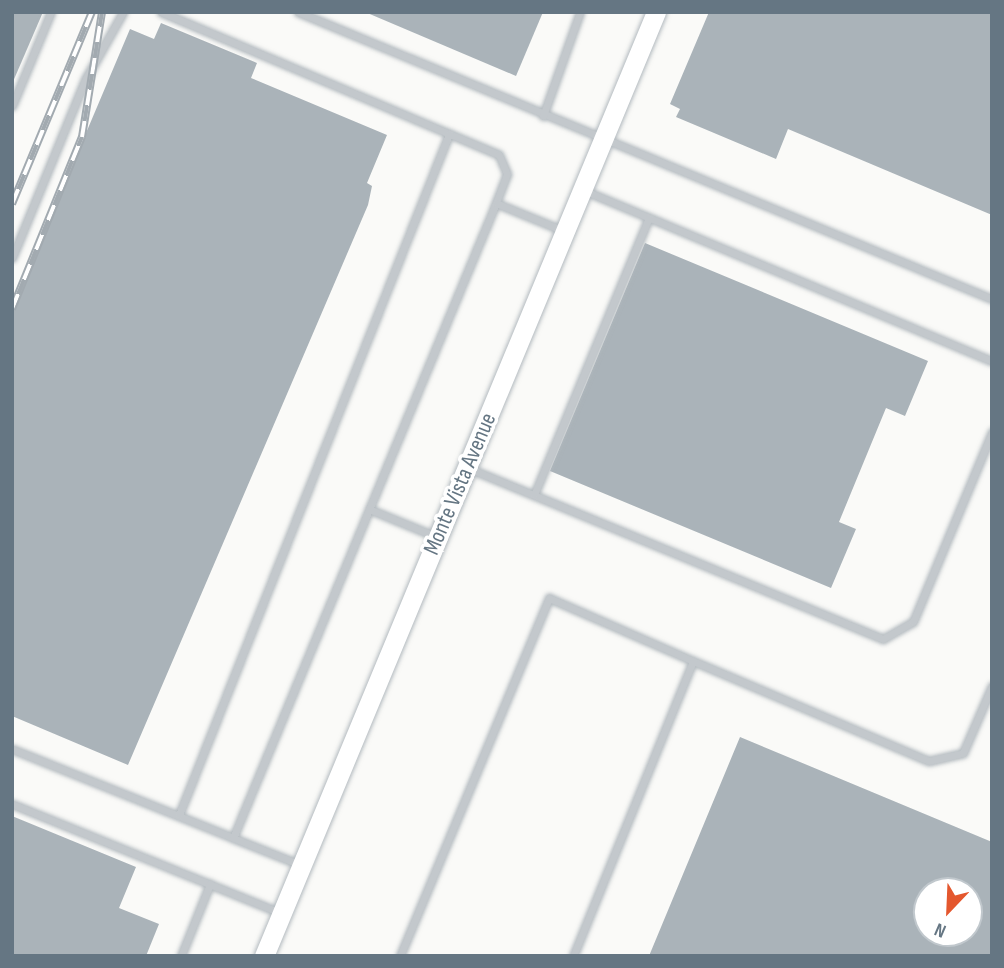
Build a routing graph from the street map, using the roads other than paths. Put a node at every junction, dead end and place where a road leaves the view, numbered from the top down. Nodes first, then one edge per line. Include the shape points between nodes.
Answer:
1 (51, 12) edge
2 (123, 12) edge
3 (161, 12) edge
4 (298, 12) edge
5 (580, 12) edge
6 (656, 12) edge
7 (12, 106) edge
8 (543, 116) junction
9 (449, 134) junction
10 (603, 141) junction
11 (582, 190) junction
12 (496, 202) junction
13 (649, 218) junction
14 (565, 231) junction
15 (12, 258) edge
16 (992, 299) edge
17 (992, 361) edge
18 (992, 432) edge
19 (467, 467) junction
20 (534, 495) junction
21 (369, 509) junction
22 (438, 538) junction
23 (693, 661) junction
24 (992, 686) edge
25 (12, 749) edge
26 (12, 804) edge
27 (179, 815) junction
28 (233, 838) junction
29 (301, 865) junction
30 (209, 884) junction
31 (281, 914) junction
32 (181, 956) edge
33 (264, 956) edge
34 (400, 956) edge
35 (573, 956) edge

1 - 7 lane
2 - 15 lane via 86,78
3 - 9 lane
4 - 8 lane
5 - 8 lane
6 - 10 street, Monte Vista Avenue
8 - 10 lane
9 - 12 lane via 499,155 507,174
9 - 27 lane
10 - 11 street, Monte Vista Avenue
10 - 16 lane
11 - 13 lane
11 - 14 street, Monte Vista Avenue
12 - 14 lane
12 - 21 lane
13 - 17 lane
13 - 20 lane
14 - 19 street, Monte Vista Avenue
18 - 20 lane via 913,622 883,639
19 - 20 lane
19 - 22 street, Monte Vista Avenue
21 - 22 lane
21 - 28 lane
22 - 29 street, Monte Vista Avenue
23 - 24 lane via 929,761 963,753
23 - 34 lane via 549,598
23 - 35 lane
25 - 27 lane
26 - 30 lane
27 - 28 lane
28 - 29 lane
29 - 31 street, Monte Vista Avenue
30 - 31 lane
30 - 32 lane
31 - 33 street, Monte Vista Avenue

